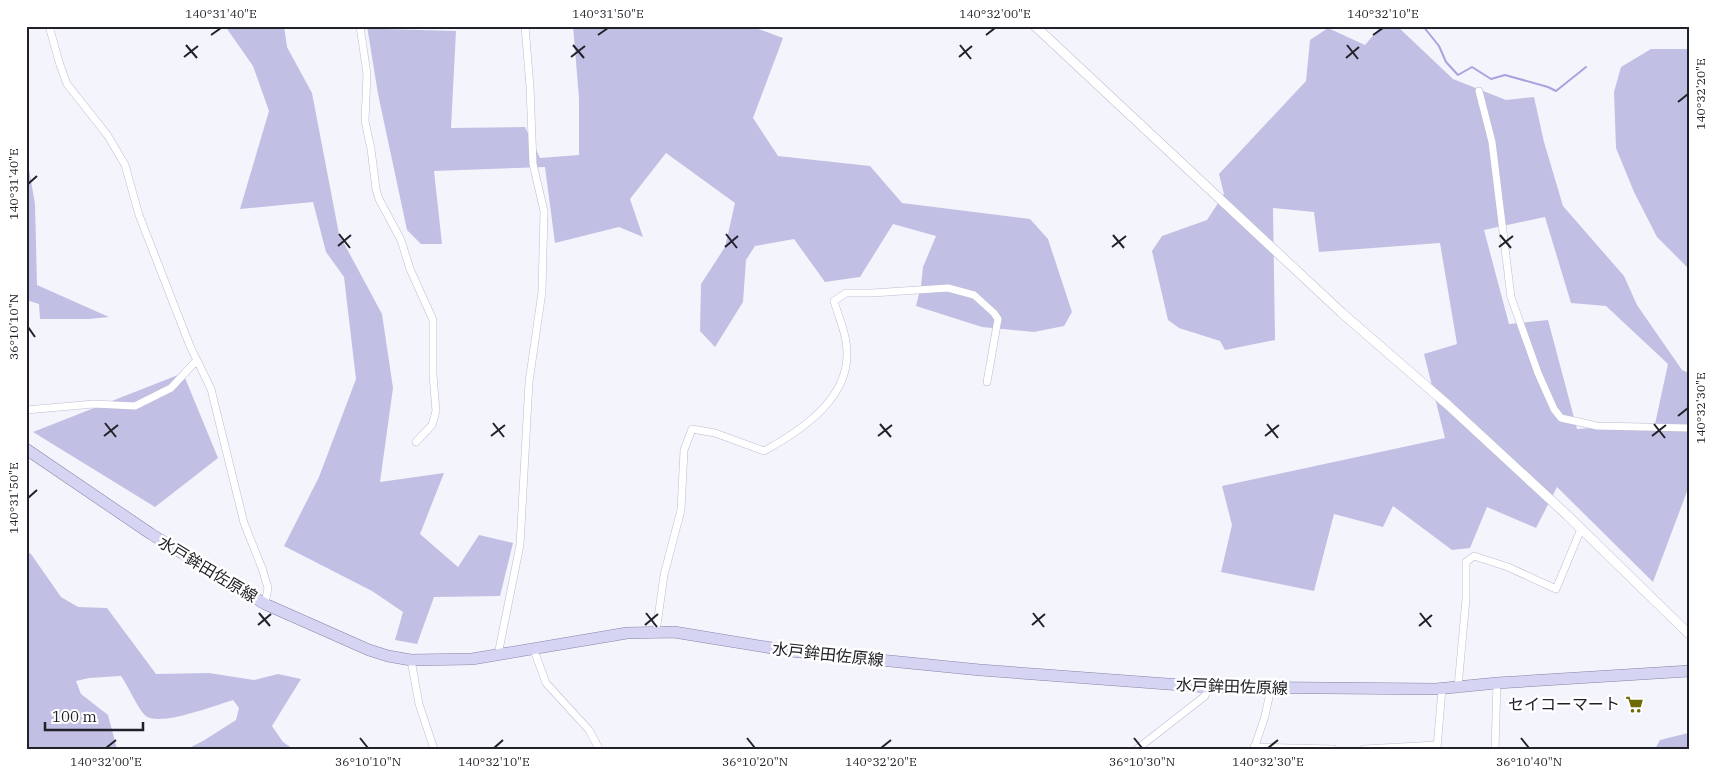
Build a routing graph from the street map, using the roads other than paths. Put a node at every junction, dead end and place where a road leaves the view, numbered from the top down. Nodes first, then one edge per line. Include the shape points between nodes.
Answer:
1 (49, 26) edge
2 (360, 26) edge
3 (525, 26) edge
4 (1036, 26) edge
5 (1479, 92) dead end
6 (196, 361) junction
7 (987, 382) dead end
8 (26, 410) edge
9 (1689, 428) edge
10 (416, 442) dead end
11 (27, 450) edge
12 (1581, 528) junction
13 (266, 604) junction
14 (656, 632) junction
15 (1689, 634) edge
16 (534, 650) junction
17 (498, 655) junction
18 (411, 660) junction
19 (1689, 671) edge
20 (1498, 684) junction
21 (1208, 687) junction
22 (1458, 687) junction
23 (1271, 688) junction
24 (1442, 689) junction
25 (1437, 747) edge
26 (1254, 748) edge
27 (434, 749) edge
28 (599, 749) edge
29 (1137, 749) edge
30 (1333, 749) edge
31 (1364, 749) edge
32 (1495, 749) edge

1 - 6 street via 67,84 123,160 139,214
2 - 10 street via 368,74 365,121 376,189 433,320 436,411 432,425
3 - 17 street via 533,164 544,211 542,292 529,382 520,545
4 - 12 street via 1342,313
5 - 9 street via 1492,142 1512,297 1554,409 1561,418 1597,426
6 - 8 street via 170,388 135,406 94,404
6 - 13 street via 210,389 244,523 268,588
7 - 14 street via 998,319 974,295 948,288 846,293 834,301 846,343 846,370 834,396 824,408 799,430 764,451 714,433 692,429 684,450 681,510 664,575
11 - 13 main road, 水戸鉾田佐原線 via 151,534
12 - 15 street
12 - 22 street via 1556,589 1474,556 1466,562
13 - 18 main road, 水戸鉾田佐原線 via 369,650
14 - 16 main road, 水戸鉾田佐原線 via 627,633
14 - 21 main road, 水戸鉾田佐原線 via 674,632 790,651
16 - 17 main road, 水戸鉾田佐原線
16 - 28 street via 546,682 589,730
17 - 18 main road, 水戸鉾田佐原線 via 472,659
18 - 27 street via 419,704
19 - 20 main road, 水戸鉾田佐原線
20 - 22 main road, 水戸鉾田佐原線
20 - 32 street
21 - 23 main road, 水戸鉾田佐原線
21 - 29 street via 1205,696
22 - 24 main road, 水戸鉾田佐原線
23 - 24 main road, 水戸鉾田佐原線
23 - 26 street
24 - 25 street
25 - 31 street
26 - 30 street

